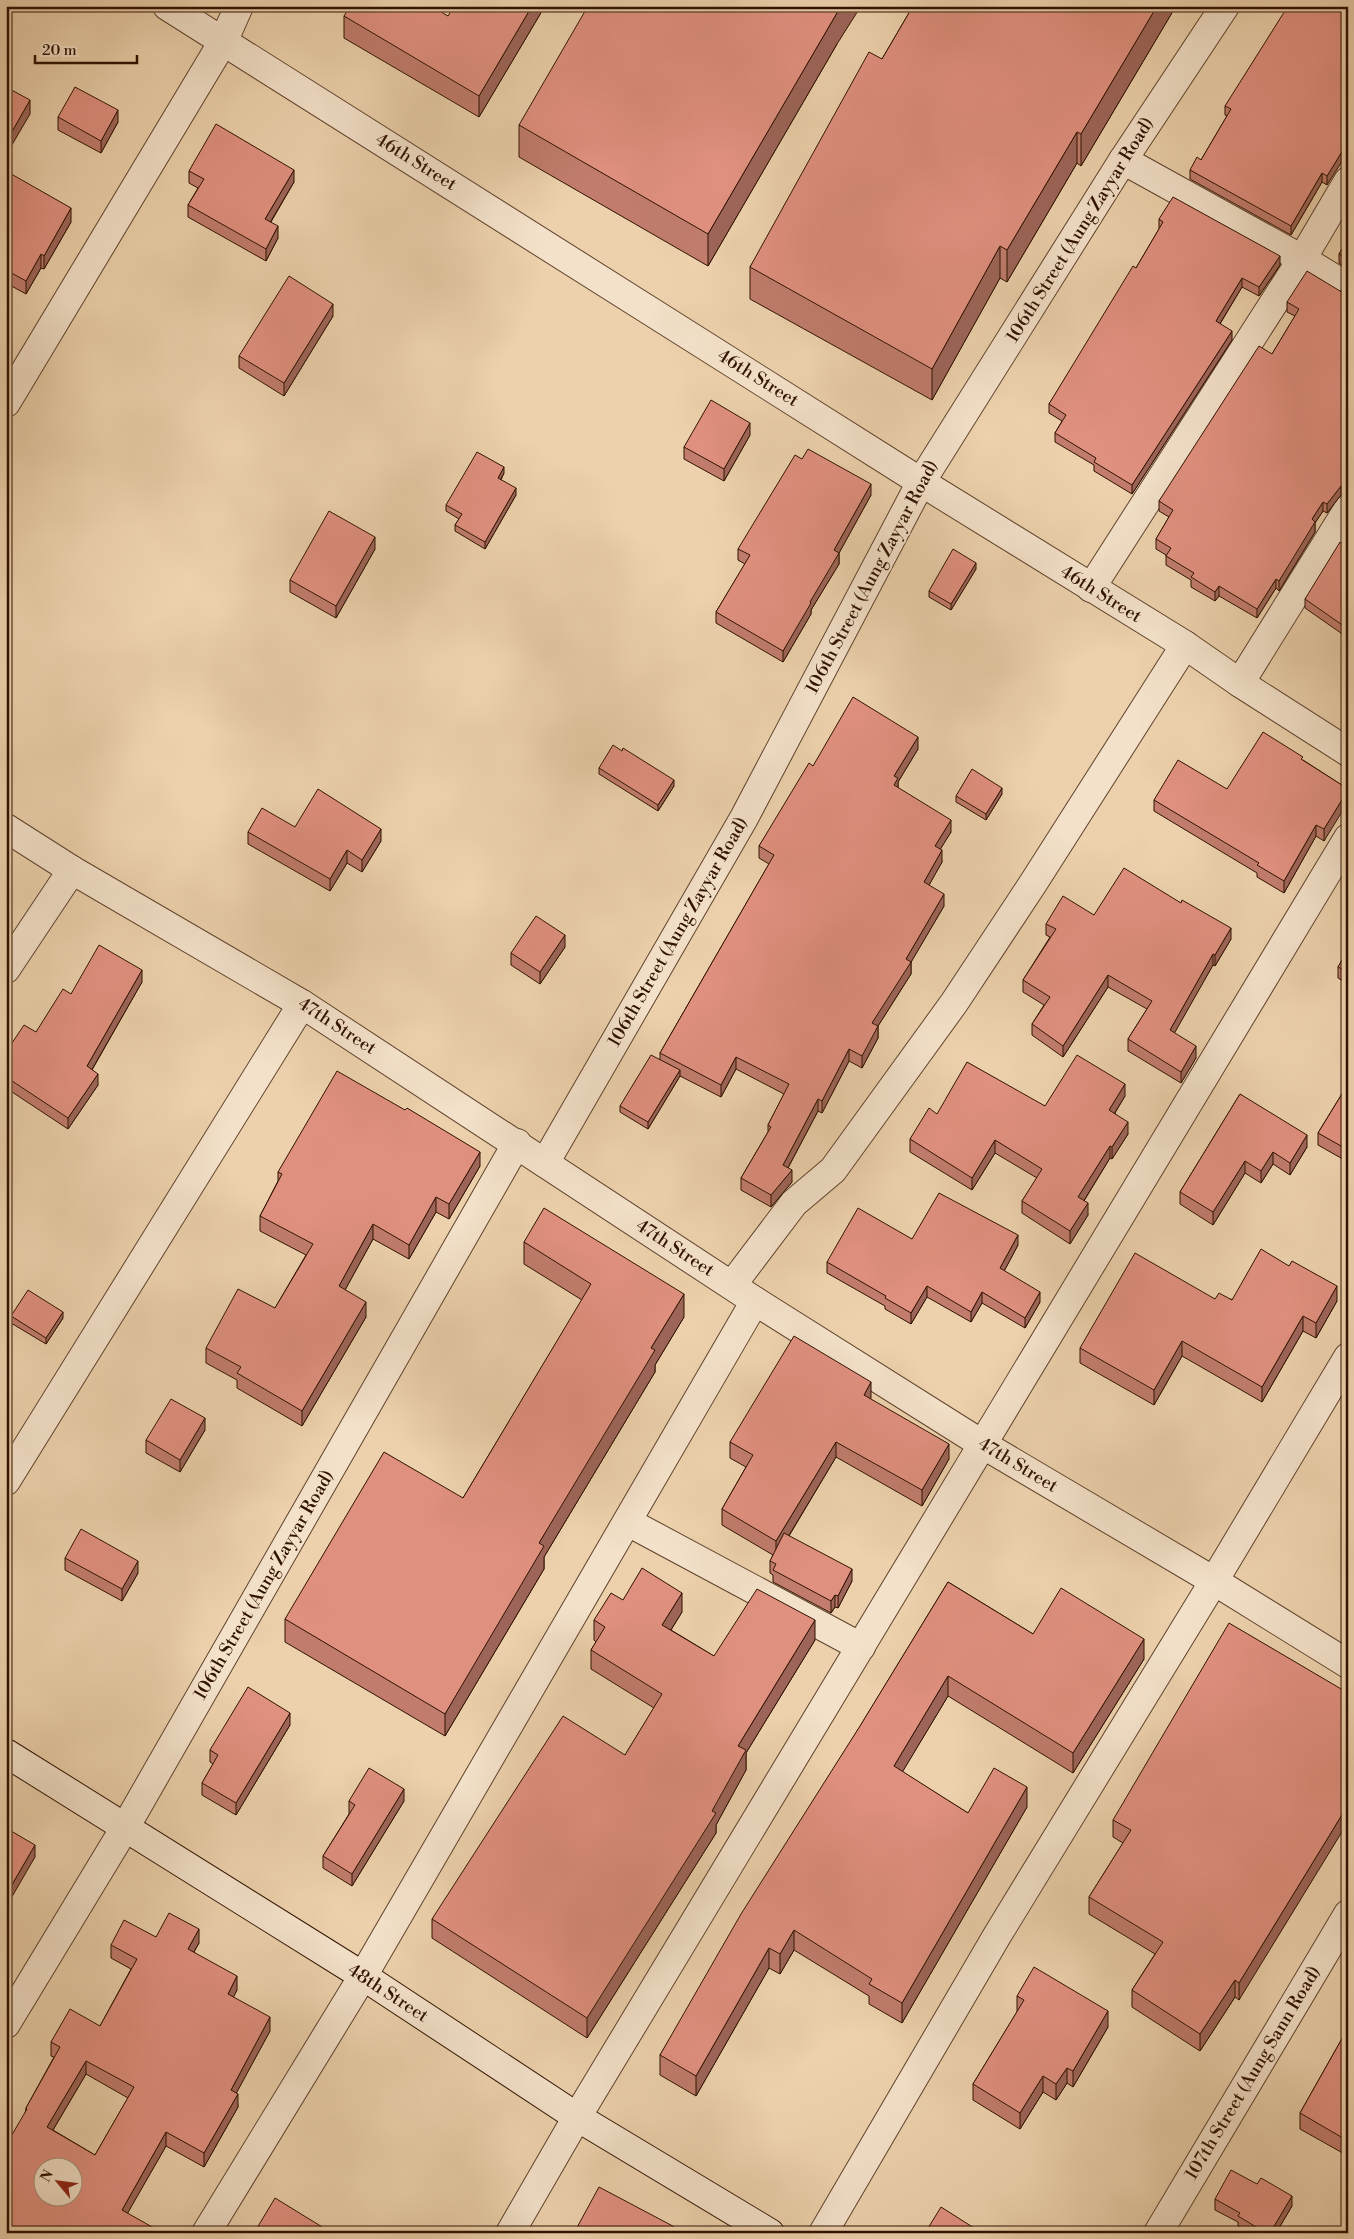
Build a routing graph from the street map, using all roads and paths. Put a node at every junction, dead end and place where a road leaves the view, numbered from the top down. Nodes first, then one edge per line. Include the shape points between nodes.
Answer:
1 (167, 6) edge
2 (240, 6) edge
3 (1225, 6) edge
4 (224, 40) junction
5 (1123, 160) junction
6 (1348, 182) edge
7 (1302, 259) junction
8 (1348, 287) edge
9 (6, 403) edge
10 (921, 482) junction
11 (1348, 509) edge
12 (1091, 588) junction
13 (1185, 645) junction
14 (1240, 683) junction
15 (1348, 752) edge
16 (6, 828) edge
17 (1348, 838) edge
18 (72, 870) junction
19 (6, 969) edge
20 (302, 1004) junction
21 (516, 1143) junction
22 (545, 1163) junction
23 (732, 1285) junction
24 (755, 1301) junction
25 (1348, 1357) edge
26 (982, 1444) junction
27 (6, 1480) edge
28 (628, 1522) junction
29 (1214, 1581) junction
30 (861, 1647) junction
31 (1348, 1664) edge
32 (6, 1753) edge
33 (126, 1826) junction
34 (1348, 1914) edge
35 (363, 1976) junction
36 (6, 2024) edge
37 (577, 2117) junction
38 (206, 2233) edge
39 (510, 2233) edge
40 (770, 2233) edge
41 (822, 2233) edge
42 (1158, 2233) edge

1 - 4 street, 46th Street
2 - 4 street
3 - 5 street, 106th Street (Aung Zayyar Road)
4 - 9 street
4 - 10 street, 46th Street
5 - 7 street
5 - 10 street, 106th Street (Aung Zayyar Road)
6 - 7 street
7 - 8 street
7 - 12 street
10 - 12 street, 46th Street
10 - 22 street, 106th Street (Aung Zayyar Road) via 744,818
11 - 14 street
12 - 13 street, 46th Street
13 - 14 street, 46th Street
13 - 23 street via 954,1003 833,1170 794,1203
14 - 15 street, 46th Street
16 - 18 street, 47th Street
17 - 26 street
18 - 19 street
18 - 20 street, 47th Street
20 - 21 street, 47th Street
20 - 27 street
21 - 22 street, 47th Street
21 - 33 street, 106th Street (Aung Zayyar Road)
22 - 23 street, 47th Street
23 - 24 street, 47th Street
24 - 26 street, 47th Street
24 - 28 street
25 - 29 street
26 - 29 street, 47th Street
26 - 30 street
28 - 30 street
28 - 35 street
29 - 31 street, 47th Street
29 - 41 street via 998,1934
30 - 37 street
32 - 33 street, 48th Street
33 - 35 street, 48th Street
33 - 36 street, 106th Street (Aung Zayyar Road)
34 - 42 street, 107th Street (Aung Sann Road)
35 - 37 street, 48th Street
35 - 38 street
37 - 39 street
37 - 40 street, 48th Street

